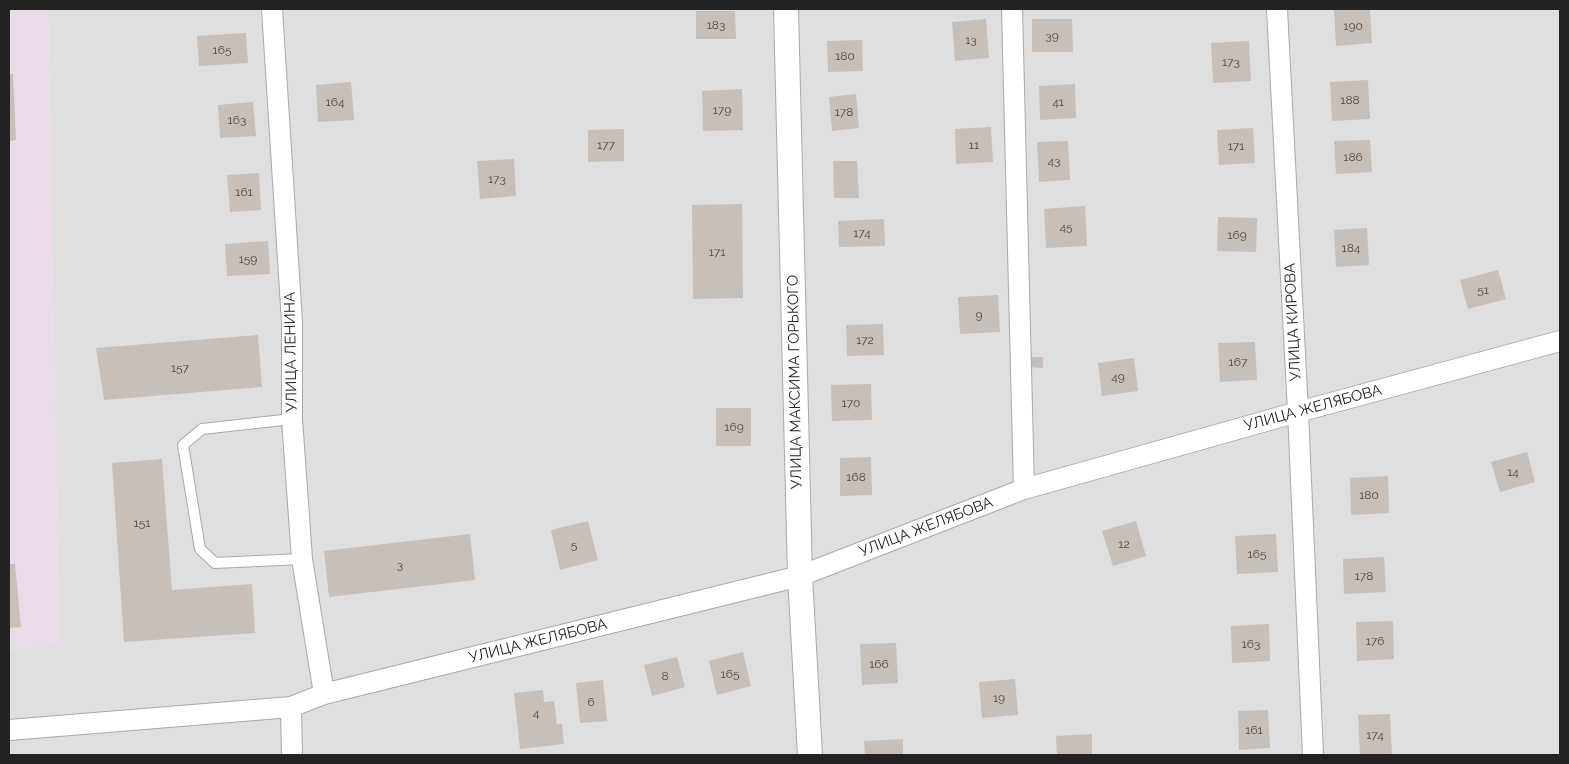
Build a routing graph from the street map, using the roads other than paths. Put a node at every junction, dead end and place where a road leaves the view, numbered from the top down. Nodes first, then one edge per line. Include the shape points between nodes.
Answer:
1 (272, 9) edge
2 (786, 9) edge
3 (1012, 9) edge
4 (1277, 9) edge
5 (1560, 341) edge
6 (1298, 412) junction
7 (292, 419) junction
8 (1024, 489) junction
9 (302, 559) junction
10 (800, 576) junction
11 (324, 694) junction
12 (291, 707) junction
13 (9, 730) edge
14 (292, 755) edge
15 (810, 755) edge
16 (1313, 755) edge

1 - 7 street, УЛИЦА ЛЕНИНА via 292,322
2 - 10 street, УЛИЦА МАКСИМА ГОРЬКОГО
3 - 8 street
4 - 6 street, УЛИЦА КИРОВА
5 - 6 street, УЛИЦА ЖЕЛЯБОВА
6 - 8 street, УЛИЦА ЖЕЛЯБОВА
6 - 16 street, УЛИЦА КИРОВА
7 - 9 street, УЛИЦА ЛЕНИНА
7 - 9 lane via 202,429 183,446 200,549 214,563
8 - 10 street, УЛИЦА ЖЕЛЯБОВА
9 - 11 street, УЛИЦА ЛЕНИНА
10 - 11 street, УЛИЦА ЖЕЛЯБОВА
10 - 15 street, УЛИЦА МАКСИМА ГОРЬКОГО
11 - 12 street, УЛИЦА ЖЕЛЯБОВА
12 - 13 street, УЛИЦА ЖЕЛЯБОВА
12 - 14 street

